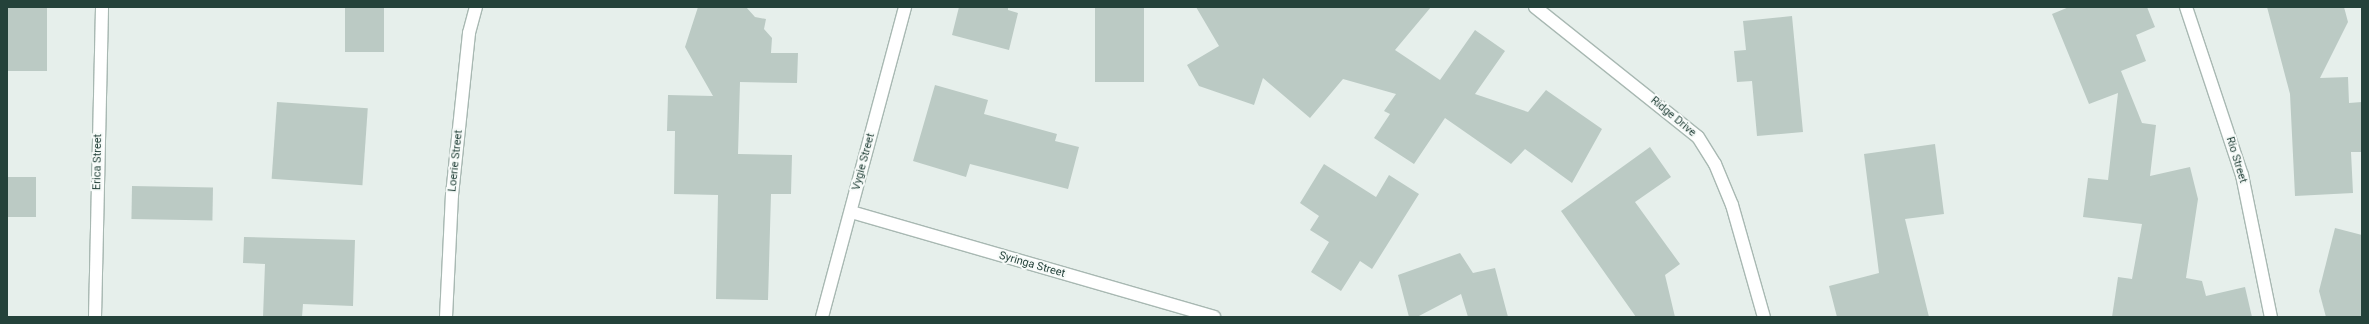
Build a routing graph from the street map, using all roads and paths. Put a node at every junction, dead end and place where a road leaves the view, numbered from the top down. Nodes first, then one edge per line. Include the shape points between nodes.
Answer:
1 (102, 7) edge
2 (476, 7) edge
3 (905, 7) edge
4 (1535, 7) edge
5 (2186, 7) edge
6 (851, 212) junction
7 (95, 317) edge
8 (446, 317) edge
9 (822, 317) edge
10 (1214, 317) edge
11 (1764, 317) edge
12 (2271, 317) edge

1 - 7 street, Erica Street
2 - 8 street, Loerie Street via 469,33 452,195
3 - 6 street, Vygie Street
4 - 11 street, Ridge Drive via 1698,137 1715,164 1732,205
5 - 12 street, Rio Street via 2242,175
6 - 9 street, Vygie Street
6 - 10 street, Syringa Street

